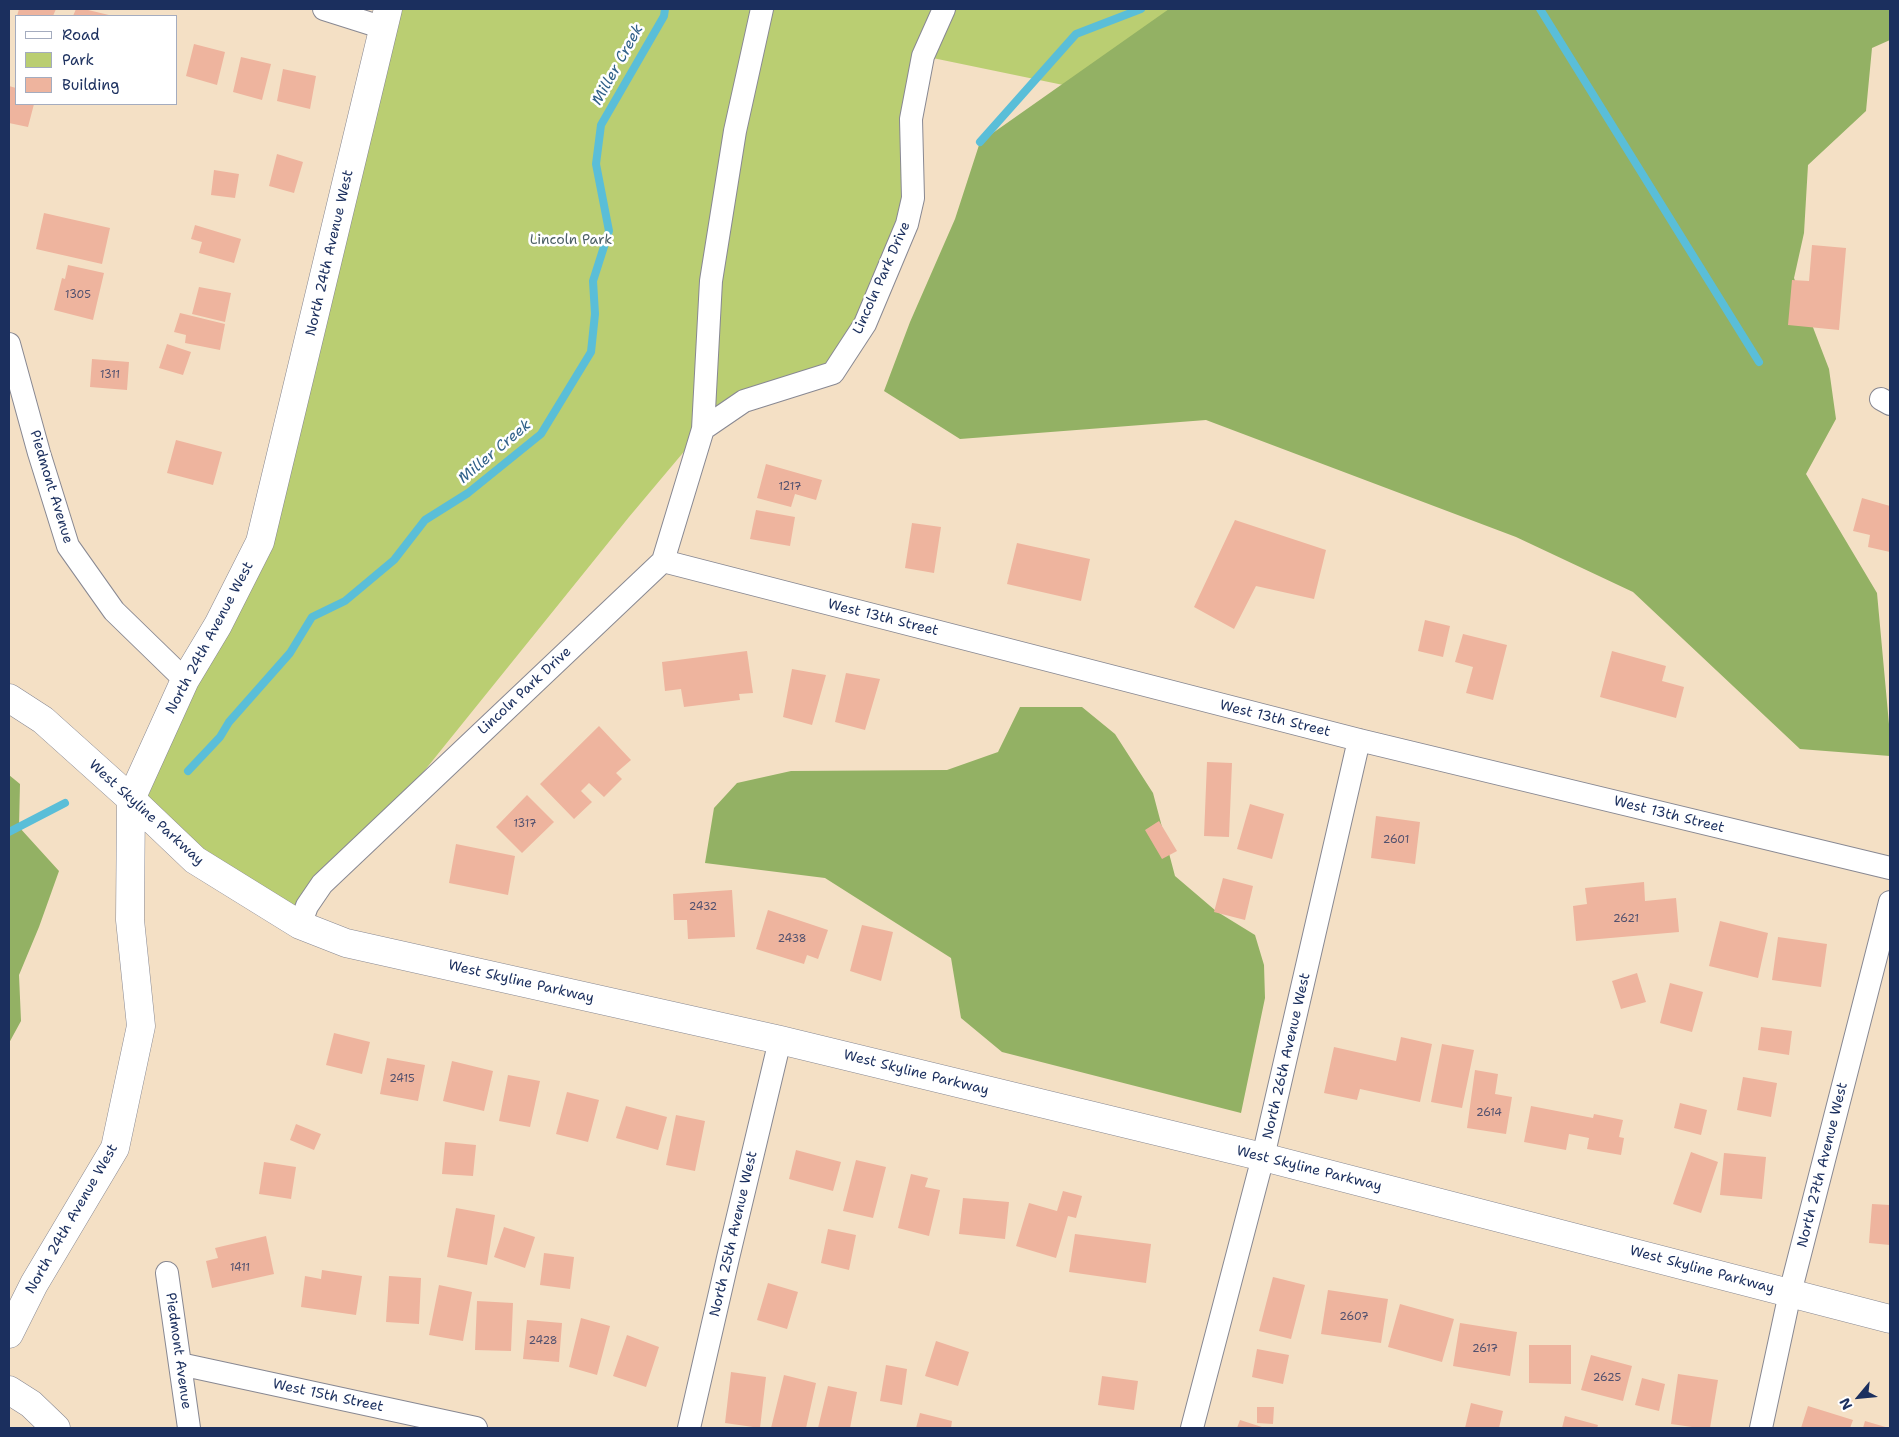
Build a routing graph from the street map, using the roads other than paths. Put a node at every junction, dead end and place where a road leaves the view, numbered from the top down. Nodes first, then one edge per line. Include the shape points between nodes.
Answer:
1 (324, 9) edge
2 (762, 9) edge
3 (944, 9) edge
4 (386, 18) edge
5 (9, 344) edge
6 (703, 429) junction
7 (663, 561) junction
8 (185, 680) junction
9 (9, 698) edge
10 (1360, 740) junction
11 (131, 799) junction
12 (1890, 868) edge
13 (1890, 902) edge
14 (300, 925) junction
15 (780, 1040) junction
16 (1263, 1156) junction
17 (167, 1273) dead end
18 (1790, 1293) junction
19 (1890, 1319) edge
20 (9, 1334) edge
21 (180, 1364) junction
22 (9, 1390) edge
23 (56, 1428) edge
24 (189, 1428) edge
25 (476, 1428) edge
26 (689, 1428) edge
27 (1192, 1428) edge
28 (1761, 1428) edge

1 - 4 street
2 - 6 street, Lincoln Park Drive via 735,131 711,281
3 - 6 street, Lincoln Park Drive via 923,56 911,119 913,198 907,224 864,324 833,373 744,401
4 - 8 street, North 24th Avenue West via 260,542 218,625
5 - 8 street, Piedmont Avenue via 68,546 114,611
6 - 7 street, Lincoln Park Drive
7 - 10 street, West 13th Street
7 - 14 street, Lincoln Park Drive via 322,884 307,906
8 - 11 street, North 24th Avenue West
9 - 11 street, West Skyline Parkway via 43,720
10 - 12 street, West 13th Street
10 - 16 street, North 26th Avenue West
11 - 14 street, West Skyline Parkway via 195,860
11 - 20 street, North 24th Avenue West via 130,920 141,1026 115,1148 34,1284
13 - 18 street, North 27th Avenue West
14 - 15 street, West Skyline Parkway via 346,943
15 - 16 street, West Skyline Parkway
15 - 26 street, North 25th Avenue West
16 - 18 street, West Skyline Parkway
16 - 27 street, North 26th Avenue West
17 - 21 street, Piedmont Avenue
18 - 19 street, West Skyline Parkway
18 - 28 street, North 27th Avenue West
21 - 24 street, Piedmont Avenue
21 - 25 street, West 15th Street
22 - 23 street via 31,1404

